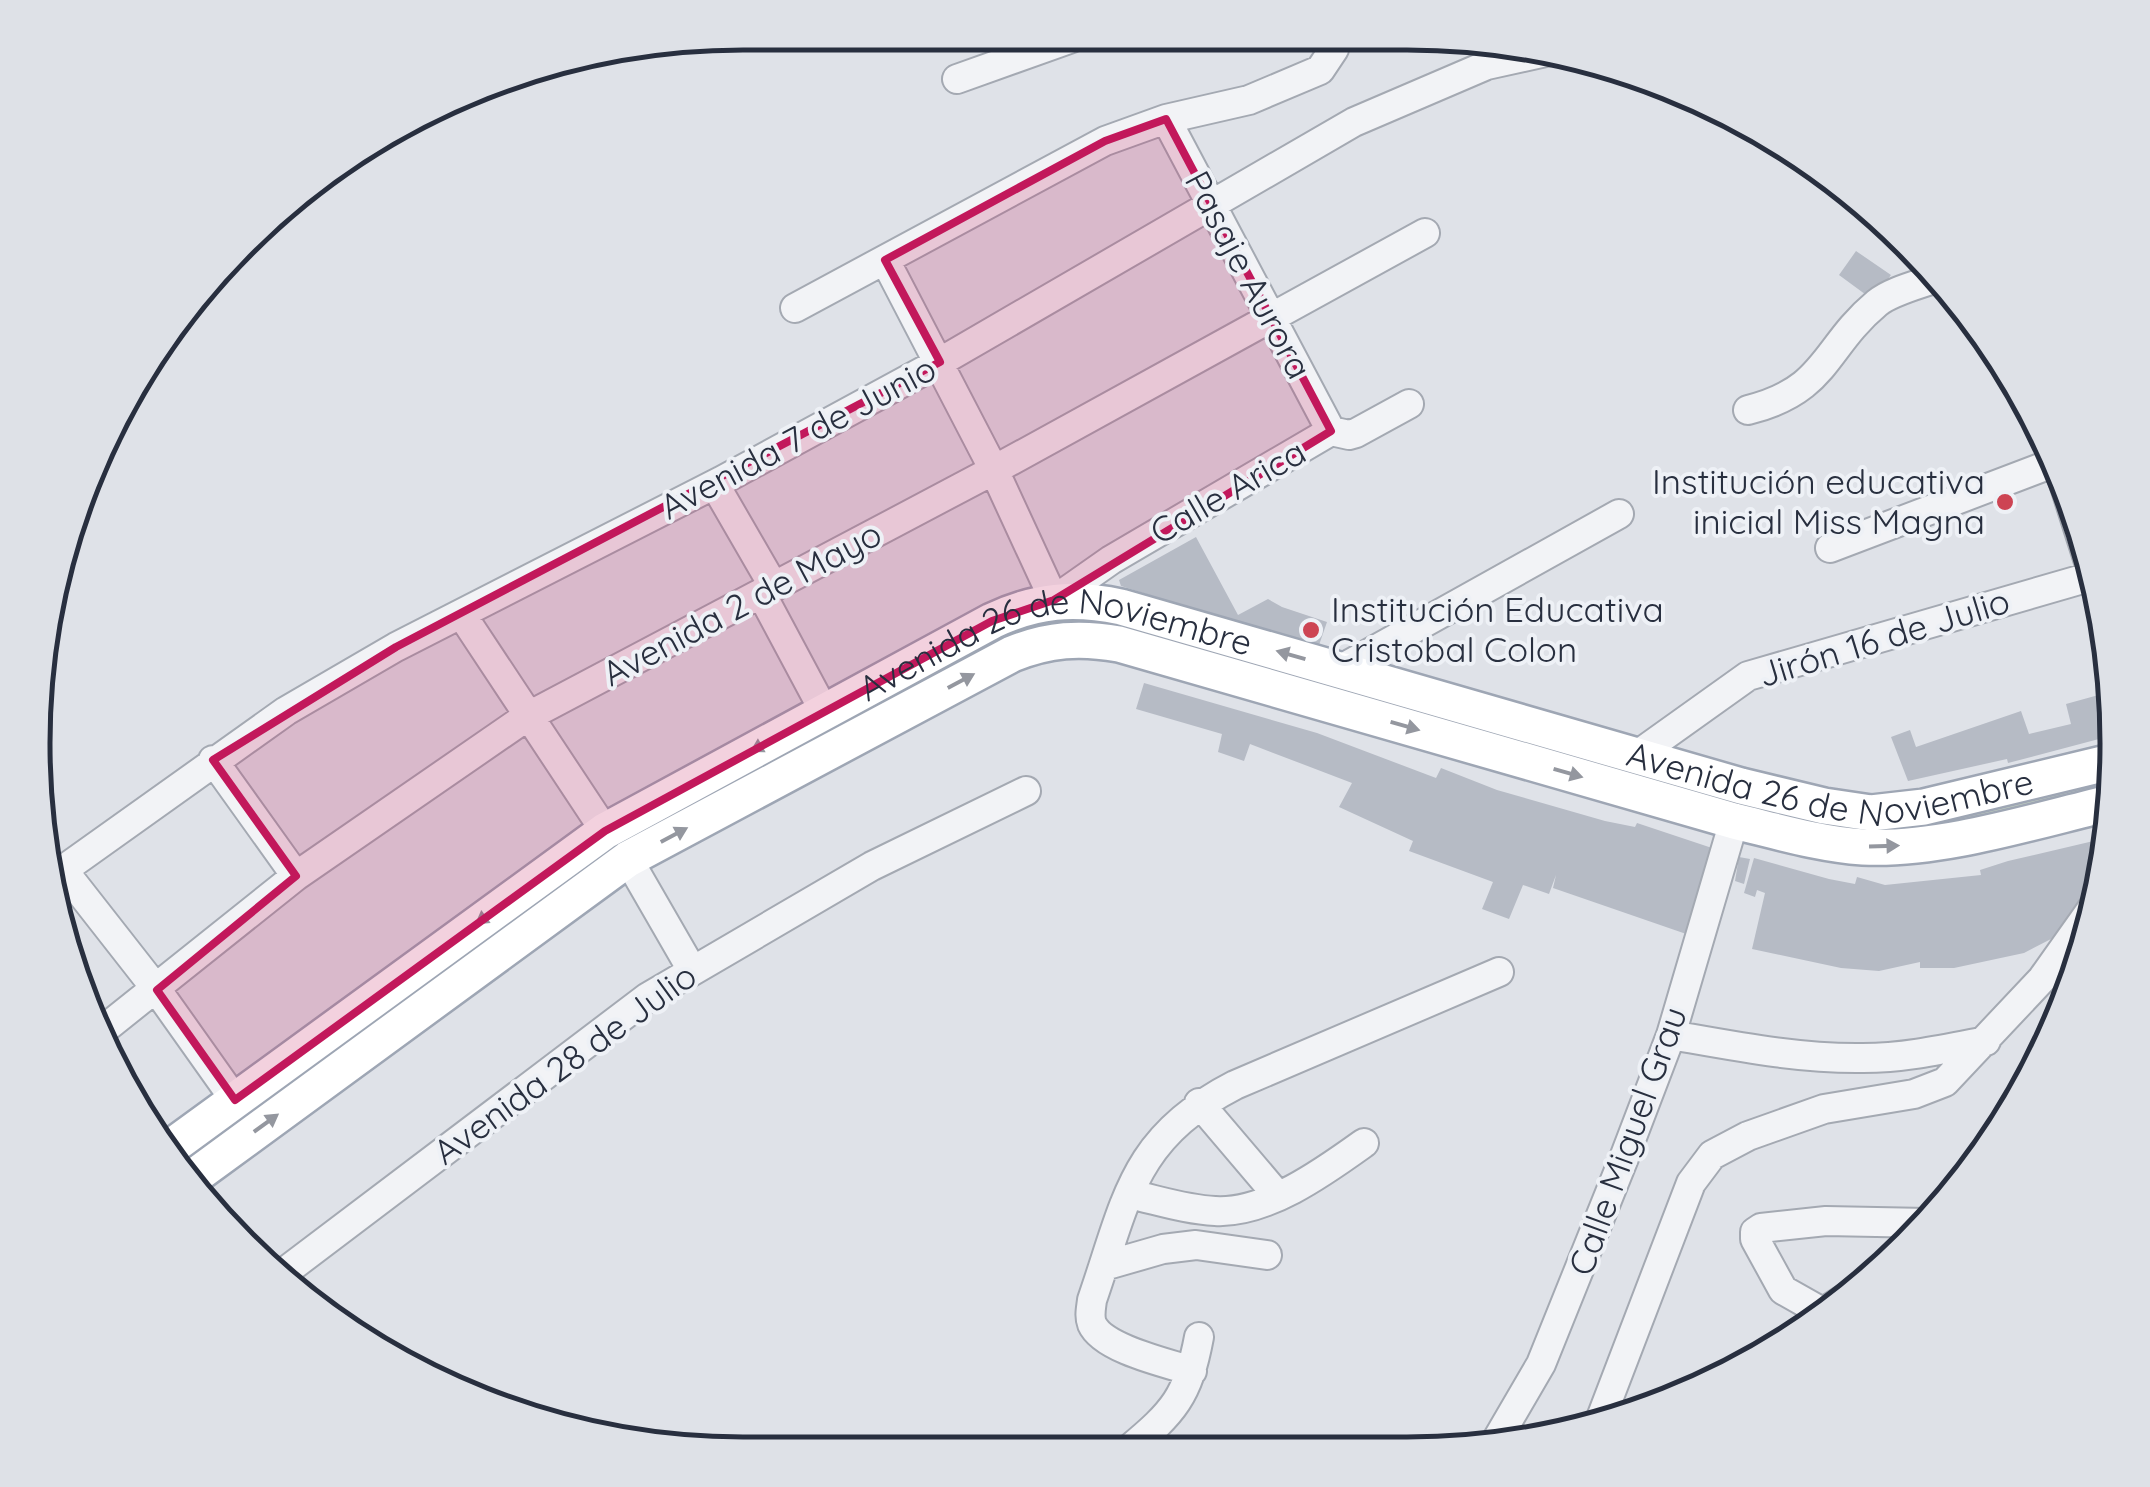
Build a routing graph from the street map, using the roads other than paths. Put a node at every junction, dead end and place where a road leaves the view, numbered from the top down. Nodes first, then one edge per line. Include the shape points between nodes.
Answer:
1 (1038, 50) edge
2 (1333, 50) edge
3 (1515, 59) edge
4 (957, 79) dead end
5 (1166, 119) junction
6 (1212, 206) junction
7 (1424, 233) dead end
8 (885, 260) junction
9 (1925, 283) edge
10 (795, 308) dead end
11 (1269, 316) junction
12 (940, 362) junction
13 (1409, 404) dead end
14 (1748, 410) dead end
15 (1331, 431) junction
16 (2042, 467) edge
17 (994, 470) junction
18 (715, 485) junction
19 (1619, 514) dead end
20 (1830, 548) dead end
21 (2080, 580) edge
22 (767, 590) junction
23 (1054, 600) junction
24 (462, 616) junction
25 (1341, 670) junction
26 (824, 711) junction
27 (1486, 711) junction
28 (530, 716) junction
29 (1475, 746) junction
30 (1636, 756) junction
31 (213, 760) junction
32 (2100, 765) edge
33 (1026, 791) dead end
34 (2096, 813) edge
35 (1734, 821) junction
36 (605, 831) junction
37 (628, 860) junction
38 (296, 876) junction
39 (2072, 937) edge
40 (692, 970) junction
41 (1499, 972) dead end
42 (157, 990) junction
43 (110, 1025) edge
44 (1671, 1035) junction
45 (1986, 1041) junction
46 (235, 1100) junction
47 (1199, 1104) junction
48 (177, 1143) edge
49 (1364, 1143) dead end
50 (199, 1173) edge
51 (1130, 1194) junction
52 (1278, 1196) junction
53 (1908, 1223) edge
54 (1267, 1254) dead end
55 (1104, 1266) junction
56 (289, 1268) edge
57 (1811, 1307) edge
58 (1198, 1337) dead end
59 (1192, 1371) junction
60 (1605, 1407) edge
61 (1502, 1430) edge
62 (1144, 1437) edge

1 - 4 street
2 - 5 street via 1320,70 1249,100
3 - 6 street, Avenida 7 de Junio via 1354,122
5 - 6 street, Pasaje Aurora
5 - 8 street via 1105,141
6 - 11 street, Pasaje Aurora
6 - 12 street, Avenida 7 de Junio
7 - 11 street, Avenida 2 de Mayo
8 - 10 street
8 - 12 street
9 - 14 street via 1880,300 1802,388
11 - 15 street, Pasaje Aurora
11 - 17 street, Avenida 2 de Mayo
12 - 17 street
12 - 18 street, Avenida 7 de Junio
13 - 15 street, Calle Arica via 1356,433
15 - 23 street, Calle Arica
16 - 20 street
17 - 22 street, Avenida 2 de Mayo
17 - 23 street
18 - 22 street
18 - 24 street, Avenida 7 de Junio
19 - 25 street
21 - 30 street, Jirón 16 de Julio via 1748,676
22 - 26 street
22 - 28 street, Avenida 2 de Mayo
25 -> 23 main road, Avenida 26 de Noviembre via 1121,606
23 - 26 main road, Avenida 26 de Noviembre via 1018,609
24 - 28 street
24 - 31 street, Avenida 7 de Junio via 317,692
25 - 27 main road, Avenida 26 de Noviembre
26 -> 36 main road, Avenida 26 de Noviembre
27 - 29 main road
27 - 30 main road, Avenida 26 de Noviembre
28 - 36 street
28 - 38 street, Avenida 2 de Mayo
29 -> 35 main road, Avenida 26 de Noviembre
37 -> 29 main road, Avenida 26 de Noviembre via 1012,654 1061,639 1119,644
30 - 32 main road, Avenida 26 de Noviembre via 1871,813 1924,807
31 - 38 street
31 - 42 street, Avenida 7 de Junio via 64,870
33 - 40 street, Avenida 28 de Julio via 872,866
35 -> 34 main road, Avenida 26 de Noviembre via 1865,847 1925,845
35 - 44 street, Calle Miguel Grau
36 -> 46 main road, Avenida 26 de Noviembre
37 - 40 street
50 -> 37 main road, Avenida 26 de Noviembre
38 - 42 street, Avenida 2 de Mayo
39 - 45 street
40 - 56 street, Avenida 28 de Julio
41 - 47 street
42 - 43 street, Avenida 2 de Mayo
42 - 46 street
44 - 45 street via 1764,1052 1862,1058
44 - 61 street, Calle Miguel Grau via 1556,1331
45 - 60 street via 1945,1082 1824,1109 1712,1155 1690,1183
46 - 48 main road, Avenida 26 de Noviembre
47 - 51 street via 1138,1168
47 - 52 street
49 - 52 street
51 - 52 street via 1215,1211
51 - 55 street
53 - 57 street via 1826,1221 1756,1232 1783,1290
54 - 55 street via 1196,1245
55 - 59 street via 1092,1300 1093,1328 1124,1349
58 - 59 street
59 - 62 street via 1184,1394

